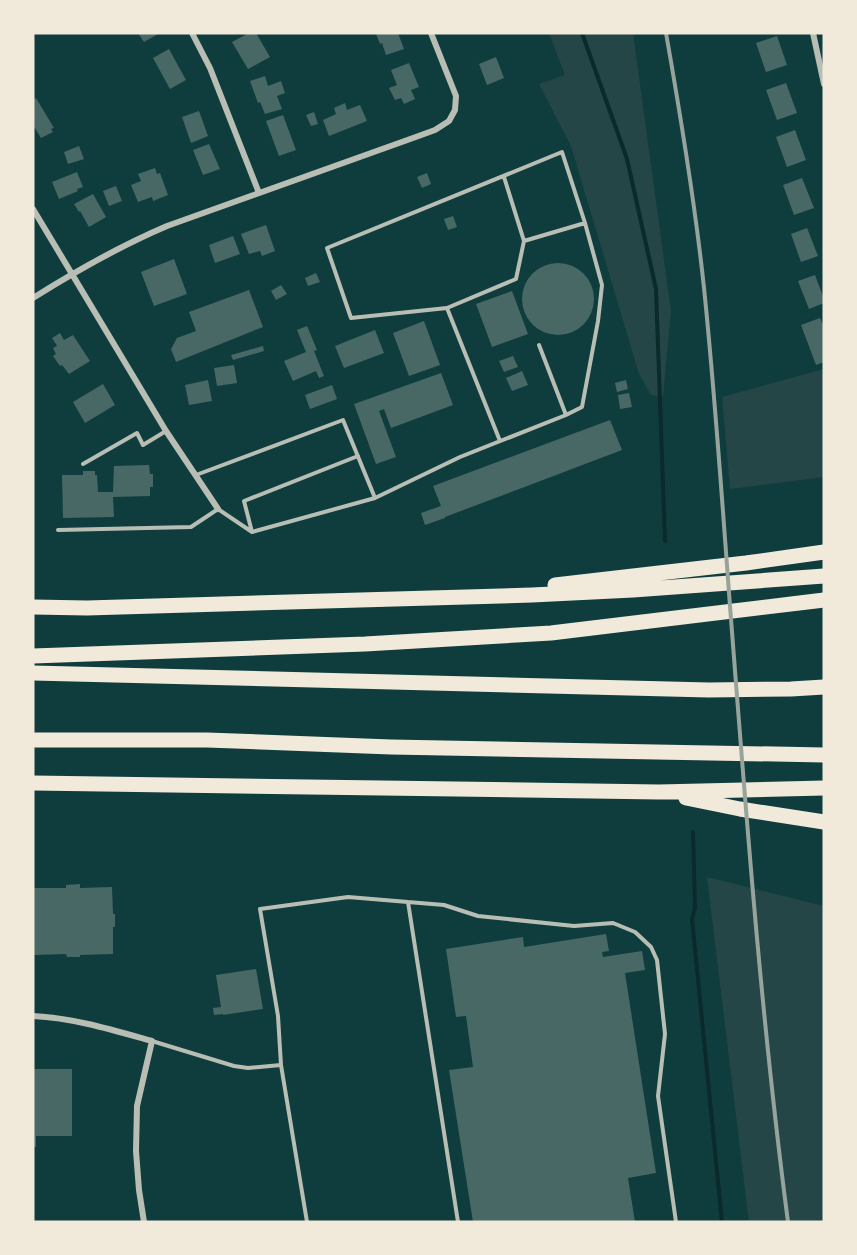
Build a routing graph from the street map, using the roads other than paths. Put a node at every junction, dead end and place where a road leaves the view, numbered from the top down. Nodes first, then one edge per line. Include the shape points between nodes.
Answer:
1 (192, 33) edge
2 (431, 33) edge
3 (813, 33) edge
4 (824, 84) edge
5 (504, 177) junction
6 (259, 193) junction
7 (33, 209) edge
8 (585, 223) junction
9 (524, 241) junction
10 (71, 274) junction
11 (33, 298) edge
12 (447, 308) junction
13 (539, 345) dead end
14 (566, 416) junction
15 (166, 431) junction
16 (500, 441) junction
17 (358, 456) junction
18 (83, 464) dead end
19 (196, 475) junction
20 (375, 498) junction
21 (218, 509) junction
22 (58, 530) dead end
23 (252, 532) junction
24 (824, 552) edge
25 (824, 576) edge
26 (436, 598) junction
27 (824, 600) edge
28 (33, 603) edge
29 (33, 607) edge
30 (87, 608) junction
31 (33, 656) edge
32 (33, 673) edge
33 (824, 687) edge
34 (33, 740) edge
35 (824, 755) edge
36 (33, 783) edge
37 (824, 788) edge
38 (660, 792) junction
39 (824, 822) edge
40 (408, 902) junction
41 (33, 1016) edge
42 (152, 1041) junction
43 (281, 1065) junction
44 (144, 1222) edge
45 (307, 1222) edge
46 (458, 1222) edge
47 (676, 1222) edge

1 - 6 street via 210,68
2 - 6 street via 456,96 449,121 413,138
3 - 4 street
5 - 8 lane via 562,152
5 - 9 lane
5 - 12 lane via 327,249 351,318
6 - 10 street via 146,234
7 - 10 street
8 - 9 lane
8 - 14 lane via 602,285 582,407
9 - 12 lane via 516,279
10 - 11 street
10 - 15 street
12 - 16 lane
13 - 14 lane
14 - 16 lane
15 - 18 lane via 143,445 137,434
15 - 19 street
16 - 20 lane
17 - 19 lane via 343,420
17 - 20 lane
17 - 23 lane via 244,501
19 - 21 street
20 - 23 lane
21 - 22 lane via 191,527
21 - 23 lane
24 - 26 highway
25 - 26 highway via 633,590
26 - 30 highway
27 - 31 highway via 551,633
28 - 30 highway
29 - 30 highway
32 - 33 highway via 698,690
34 - 35 highway via 207,740
36 - 38 highway
37 - 38 highway
38 - 39 highway
40 - 43 lane via 348,897 260,909 278,1016
40 - 46 lane
40 - 47 lane via 444,905 478,916 562,925 613,923 635,932 651,947 657,960 665,1034 658,1096
41 - 42 street via 99,1026
42 - 43 lane via 234,1066
42 - 44 street via 137,1106 136,1151
43 - 45 lane

